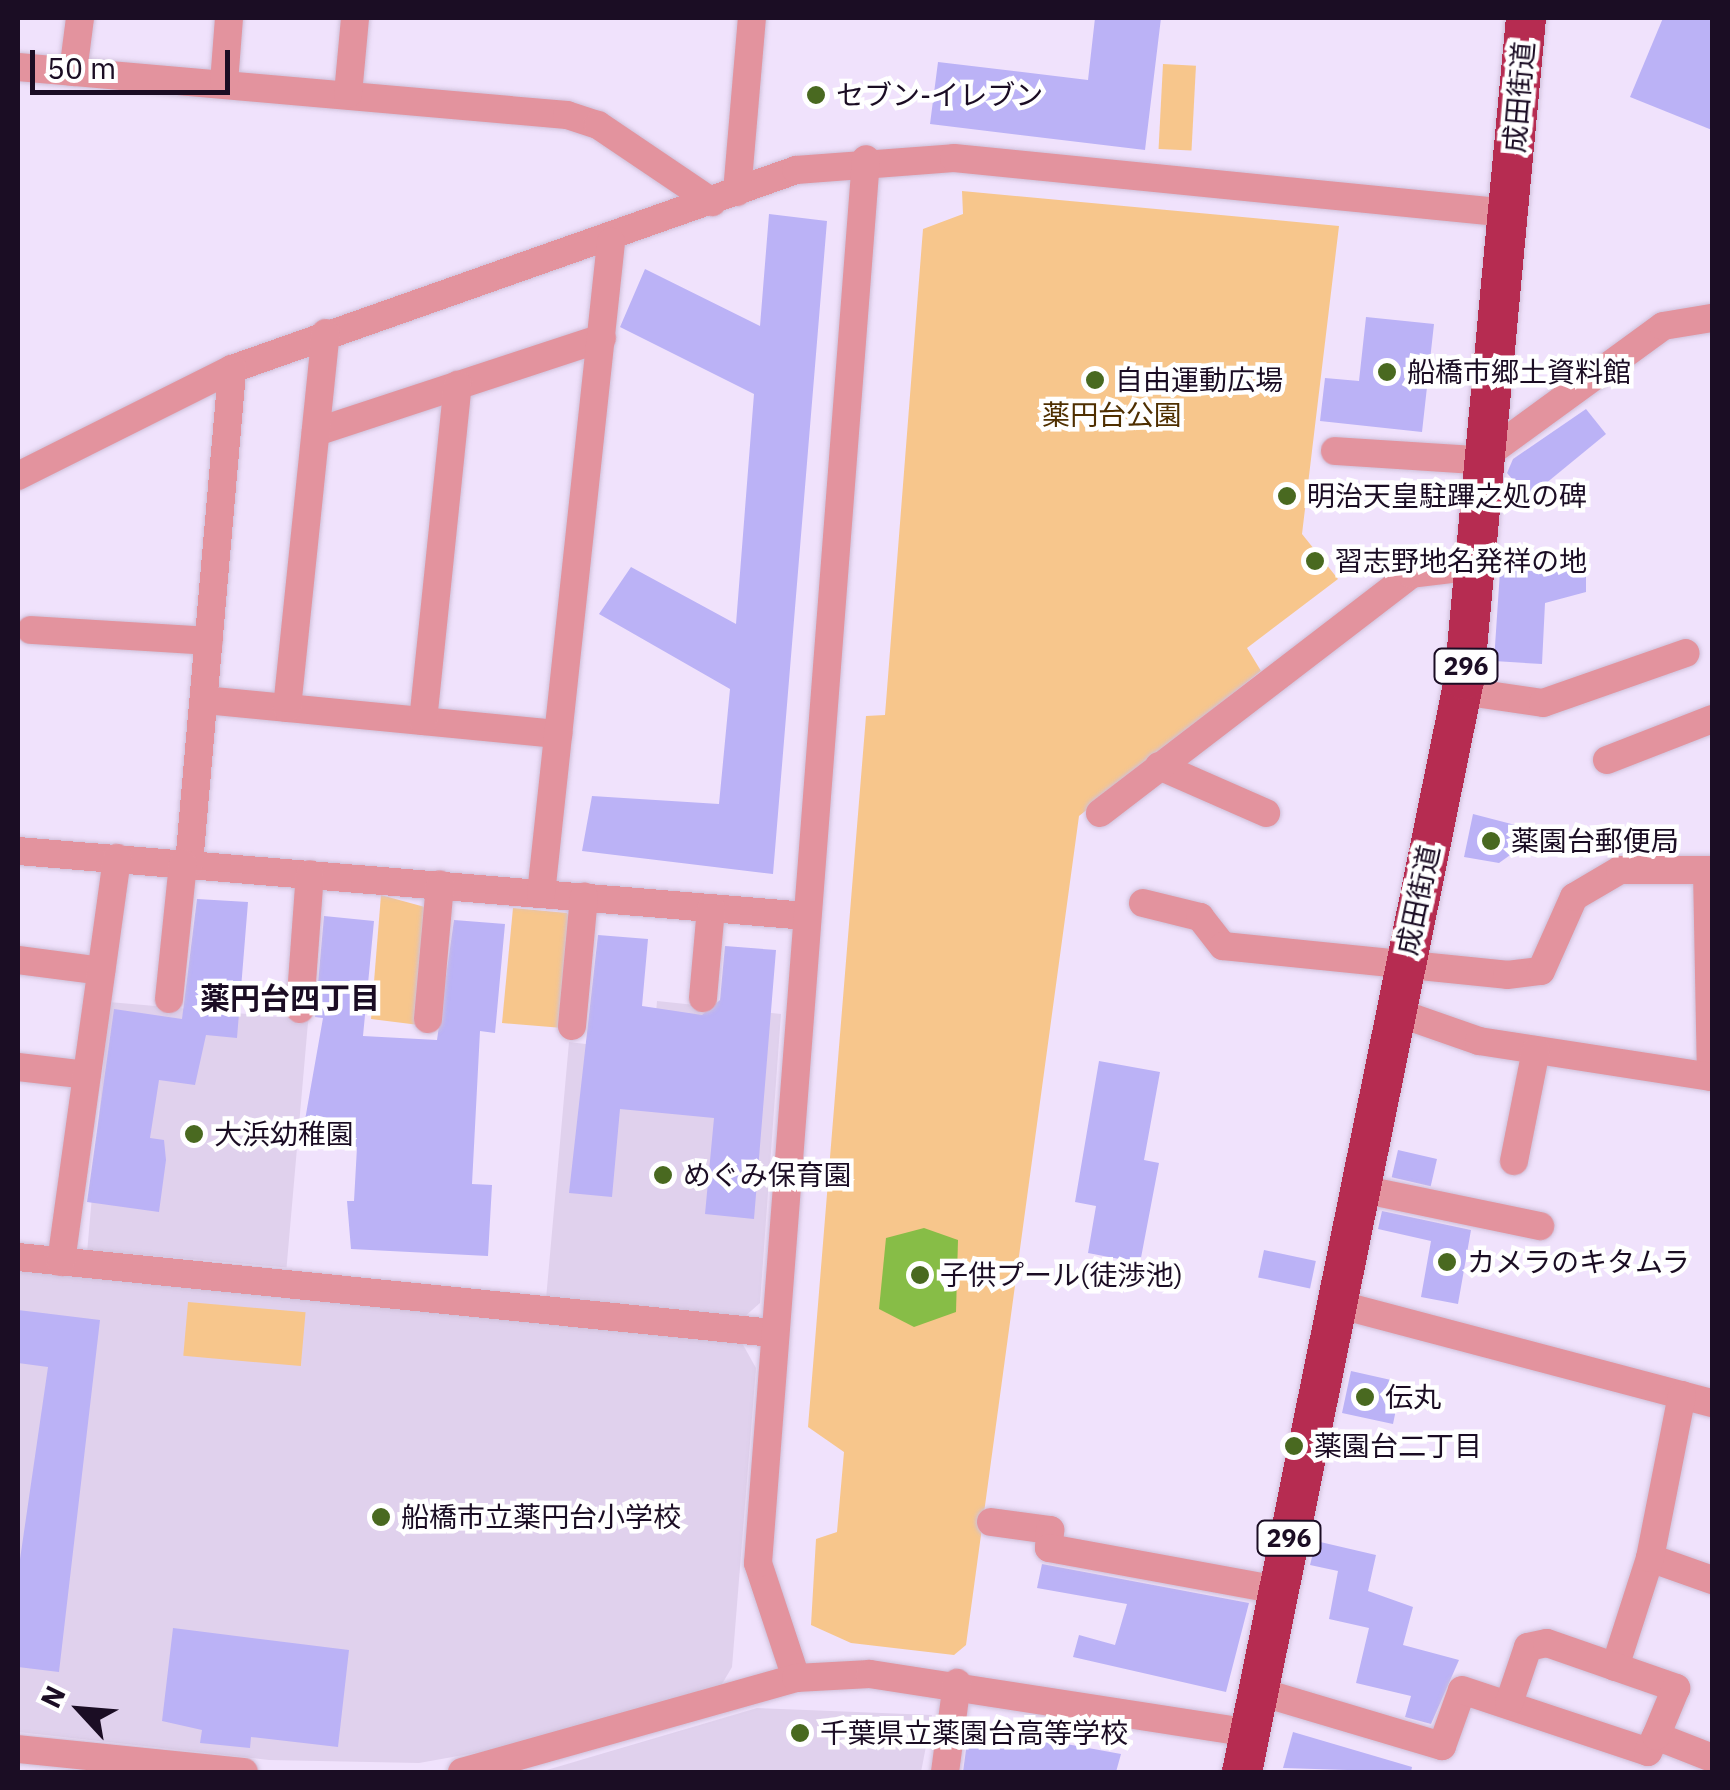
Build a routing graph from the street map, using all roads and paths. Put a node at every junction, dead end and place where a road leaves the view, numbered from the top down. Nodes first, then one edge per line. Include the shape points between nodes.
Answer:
1 (80, 18) edge
2 (230, 18) edge
3 (354, 18) edge
4 (752, 18) edge
5 (1526, 18) edge
6 (18, 67) edge
7 (73, 72) junction
8 (224, 83) junction
9 (348, 94) junction
10 (866, 159) junction
11 (725, 197) junction
12 (1508, 212) junction
13 (612, 242) junction
14 (1712, 318) edge
15 (326, 333) junction
16 (602, 338) junction
17 (232, 369) junction
18 (458, 385) junction
19 (316, 432) junction
20 (1336, 451) dead end
21 (1488, 457) junction
22 (18, 476) edge
23 (1477, 566) junction
24 (31, 630) dead end
25 (209, 641) junction
26 (1686, 653) dead end
27 (1461, 691) junction
28 (204, 700) junction
29 (286, 708) junction
30 (1712, 719) edge
31 (422, 721) junction
32 (558, 734) junction
33 (1607, 760) dead end
34 (1159, 766) junction
35 (1100, 813) dead end
36 (1266, 813) dead end
37 (18, 851) edge
38 (117, 858) junction
39 (186, 864) junction
40 (1710, 870) edge
41 (310, 874) junction
42 (440, 885) junction
43 (541, 894) junction
44 (584, 897) junction
45 (1143, 903) dead end
46 (711, 908) junction
47 (806, 916) junction
48 (18, 960) edge
49 (1405, 966) junction
50 (101, 971) junction
51 (703, 998) dead end
52 (169, 999) dead end
53 (300, 1009) dead end
54 (1396, 1012) junction
55 (428, 1019) dead end
56 (572, 1026) dead end
57 (1536, 1050) junction
58 (18, 1072) edge
59 (87, 1076) junction
60 (1712, 1077) edge
61 (1514, 1162) dead end
62 (1360, 1189) junction
63 (1540, 1226) dead end
64 (18, 1257) edge
65 (61, 1262) junction
66 (1337, 1304) junction
67 (773, 1333) junction
68 (1682, 1395) junction
69 (1712, 1403) edge
70 (991, 1522) dead end
71 (1650, 1558) junction
72 (1712, 1580) edge
73 (1278, 1590) junction
74 (1615, 1666) junction
75 (796, 1678) junction
76 (957, 1683) junction
77 (1257, 1691) junction
78 (1509, 1704) junction
79 (1656, 1736) junction
80 (18, 1749) edge
81 (1246, 1753) edge
82 (1712, 1758) edge
83 (244, 1772) edge
84 (462, 1772) edge
85 (945, 1772) edge

1 - 7 street
2 - 8 street
3 - 9 street
4 - 11 street
5 - 12 highway, 成田街道 / 296
6 - 7 street
7 - 8 street
8 - 9 street
9 - 11 street via 587,120
10 - 11 street
10 - 12 street via 954,158
10 - 47 street
11 - 13 street
12 - 21 highway, 成田街道 / 296
13 - 15 street
13 - 16 street
14 - 21 street via 1663,326
15 - 17 street
15 - 19 street
16 - 18 street
16 - 32 street
17 - 22 street
17 - 25 street
18 - 19 street
18 - 31 street
19 - 29 street
20 - 21 street
21 - 23 highway, 成田街道 / 296
23 - 27 highway, 成田街道 / 296
23 - 34 street via 1412,574
24 - 25 street
25 - 28 street
26 - 27 street via 1544,703
27 - 49 highway, 成田街道 / 296
28 - 29 street
28 - 39 street
29 - 31 street
30 - 33 street
31 - 32 street
32 - 43 street
34 - 35 street
34 - 36 street
37 - 38 street
38 - 39 street
38 - 50 street
39 - 41 street
39 - 52 street
40 - 49 street via 1620,870 1574,898 1541,971
40 - 60 street
41 - 42 street
41 - 53 street
42 - 43 street
42 - 55 street
43 - 44 street
44 - 46 street
44 - 56 street
45 - 49 street via 1200,917 1223,946
46 - 47 street
46 - 51 street
47 - 67 street
48 - 50 street
49 - 54 highway, 成田街道 / 296
50 - 59 street
54 - 57 street
54 - 62 highway, 成田街道 / 296
57 - 60 street
57 - 61 street
58 - 59 street
59 - 65 street
62 - 63 street
62 - 66 highway, 成田街道 / 296
64 - 65 street
65 - 67 street
66 - 68 street
66 - 73 highway, 成田街道 / 296
67 - 75 street via 758,1563
68 - 69 street
68 - 71 street
70 - 73 street via 1050,1530 1050,1548
71 - 72 street
71 - 74 street
73 - 77 highway, 成田街道 / 296
74 - 78 street via 1547,1643 1528,1647
74 - 79 street via 1676,1688
75 - 76 street
75 - 84 street via 635,1730
76 - 81 street
76 - 85 street
77 - 78 street via 1442,1746 1462,1690
77 - 81 highway, 成田街道 / 296
78 - 79 street via 1648,1752
79 - 82 street
80 - 83 street

